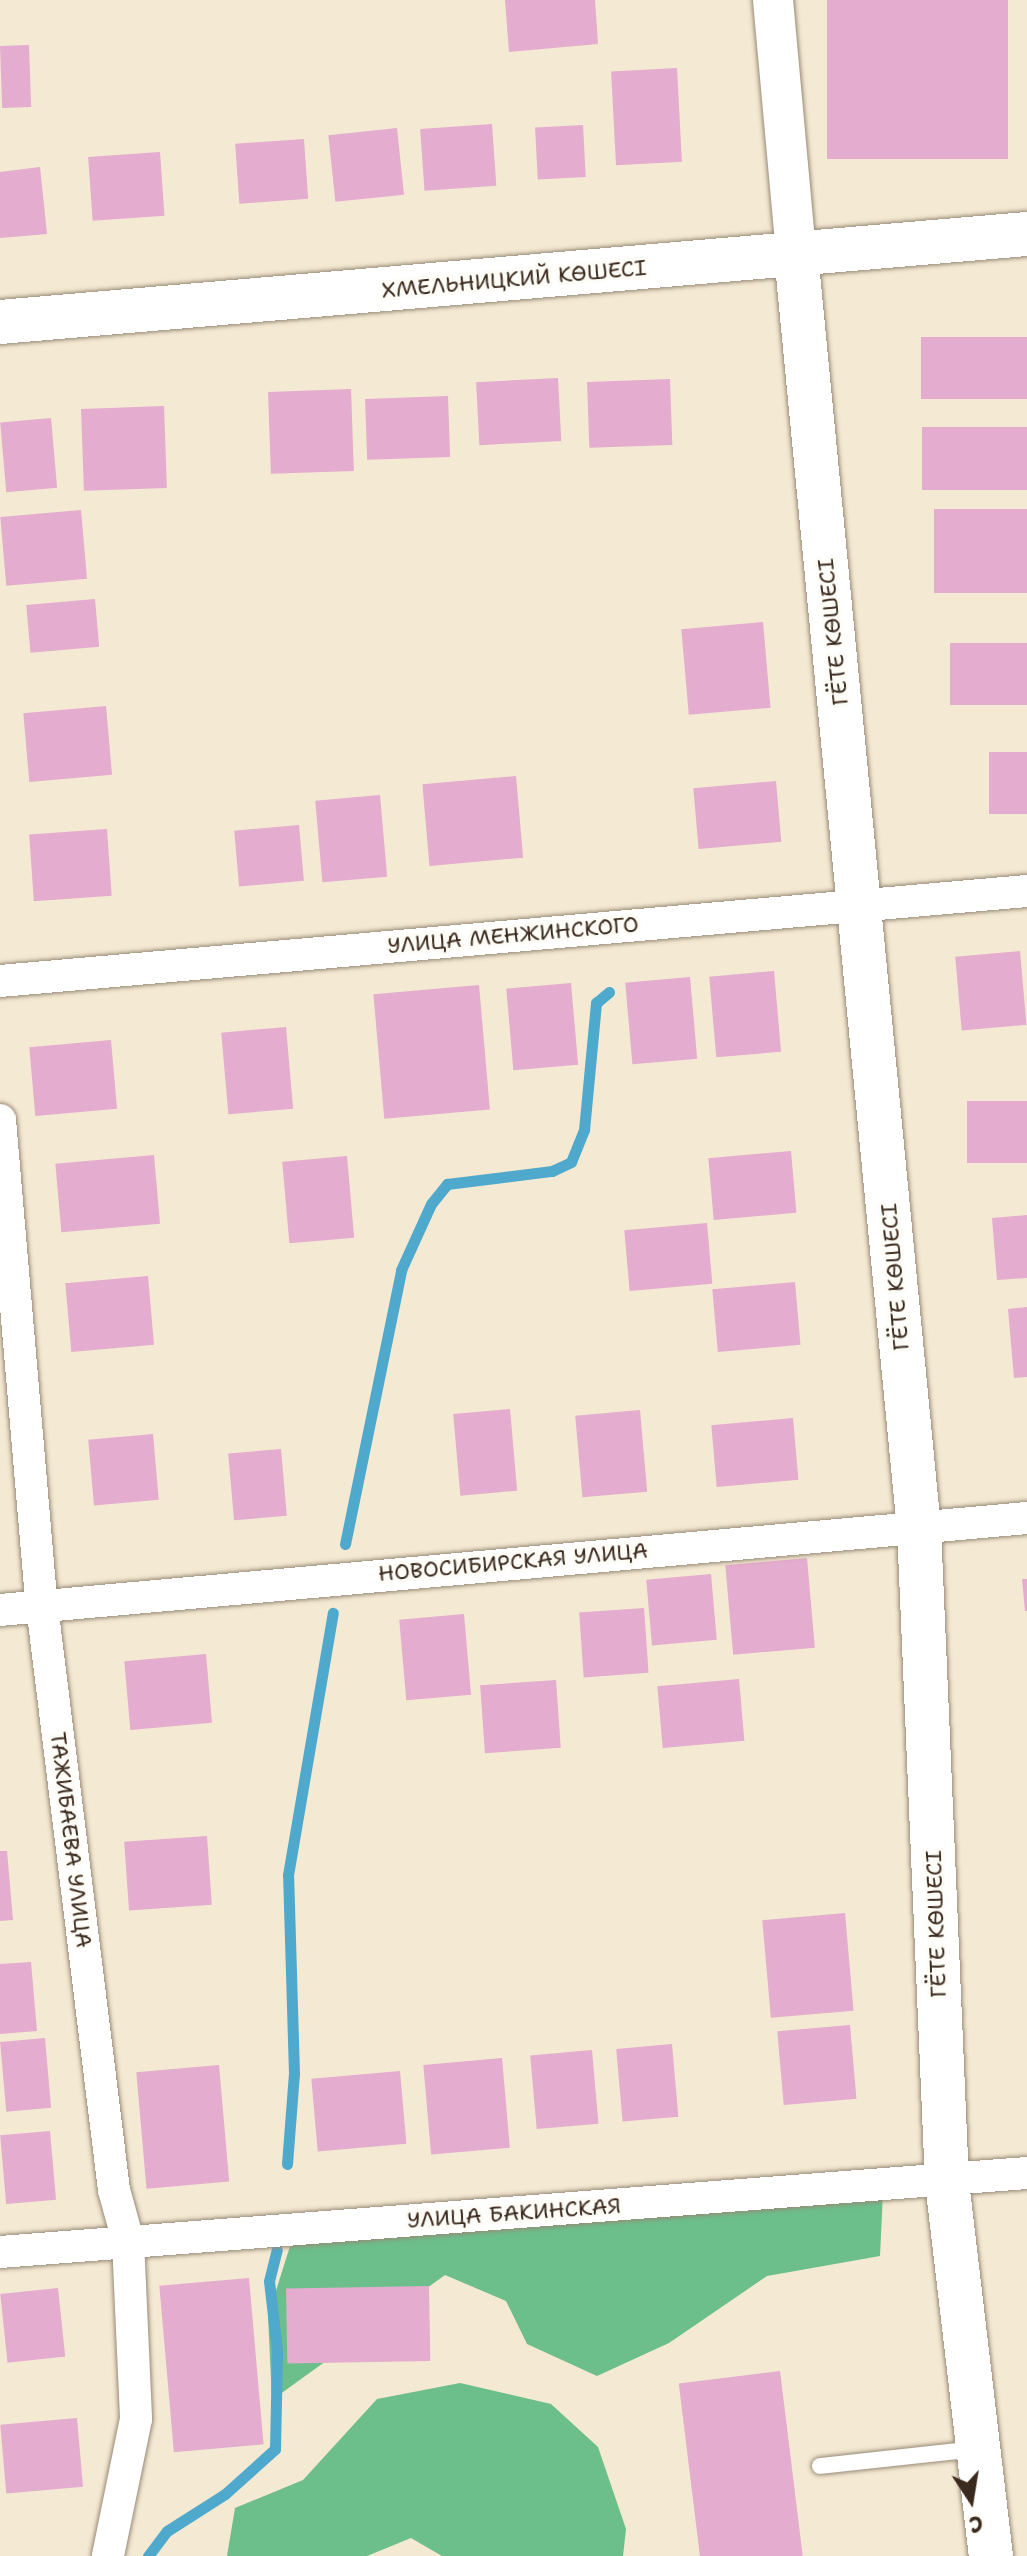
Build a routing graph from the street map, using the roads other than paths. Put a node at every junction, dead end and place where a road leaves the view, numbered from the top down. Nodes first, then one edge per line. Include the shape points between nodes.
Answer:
1 (773, 0) edge
2 (1027, 234) edge
3 (796, 254) junction
4 (0, 322) edge
5 (1027, 891) edge
6 (860, 907) junction
7 (0, 981) edge
8 (0, 1120) edge
9 (1027, 1518) edge
10 (919, 1528) junction
11 (42, 1606) junction
12 (0, 1610) edge
13 (1027, 2173) edge
14 (947, 2182) junction
15 (128, 2241) junction
16 (0, 2252) edge
17 (979, 2448) junction
18 (820, 2466) dead end
19 (108, 2556) edge
20 (991, 2556) edge

1 - 3 street, ГЁТЕ КӨШЕСІ
2 - 3 main road, ХМЕЛЬНИЦКИЙ КӨШЕСІ
3 - 4 main road, ХМЕЛЬНИЦКИЙ КӨШЕСІ
3 - 6 main road, ГЁТЕ КӨШЕСІ
5 - 6 street, УЛИЦА МЕНЖИНСКОГО
6 - 7 street, УЛИЦА МЕНЖИНСКОГО
6 - 10 main road, ГЁТЕ КӨШЕСІ
8 - 11 street, ТАЖИБАЕВА УЛИЦА
9 - 10 street, НОВОСИБИРСКАЯ УЛИЦА
10 - 11 street, НОВОСИБИРСКАЯ УЛИЦА
10 - 14 main road, ГЁТЕ КӨШЕСІ
11 - 12 street, НОВОСИБИРСКАЯ УЛИЦА
11 - 15 street, ТАЖИБАЕВА УЛИЦА via 114,2190
13 - 14 street, УЛИЦА БАКИНСКАЯ
14 - 15 street, УЛИЦА БАКИНСКАЯ
14 - 17 main road, ГЁТЕ КӨШЕСІ
15 - 16 street, УЛИЦА БАКИНСКАЯ
15 - 19 street, ТАЖИБАЕВА УЛИЦА via 136,2419
17 - 18 lane
17 - 20 main road, ГЁТЕ КӨШЕСІ

